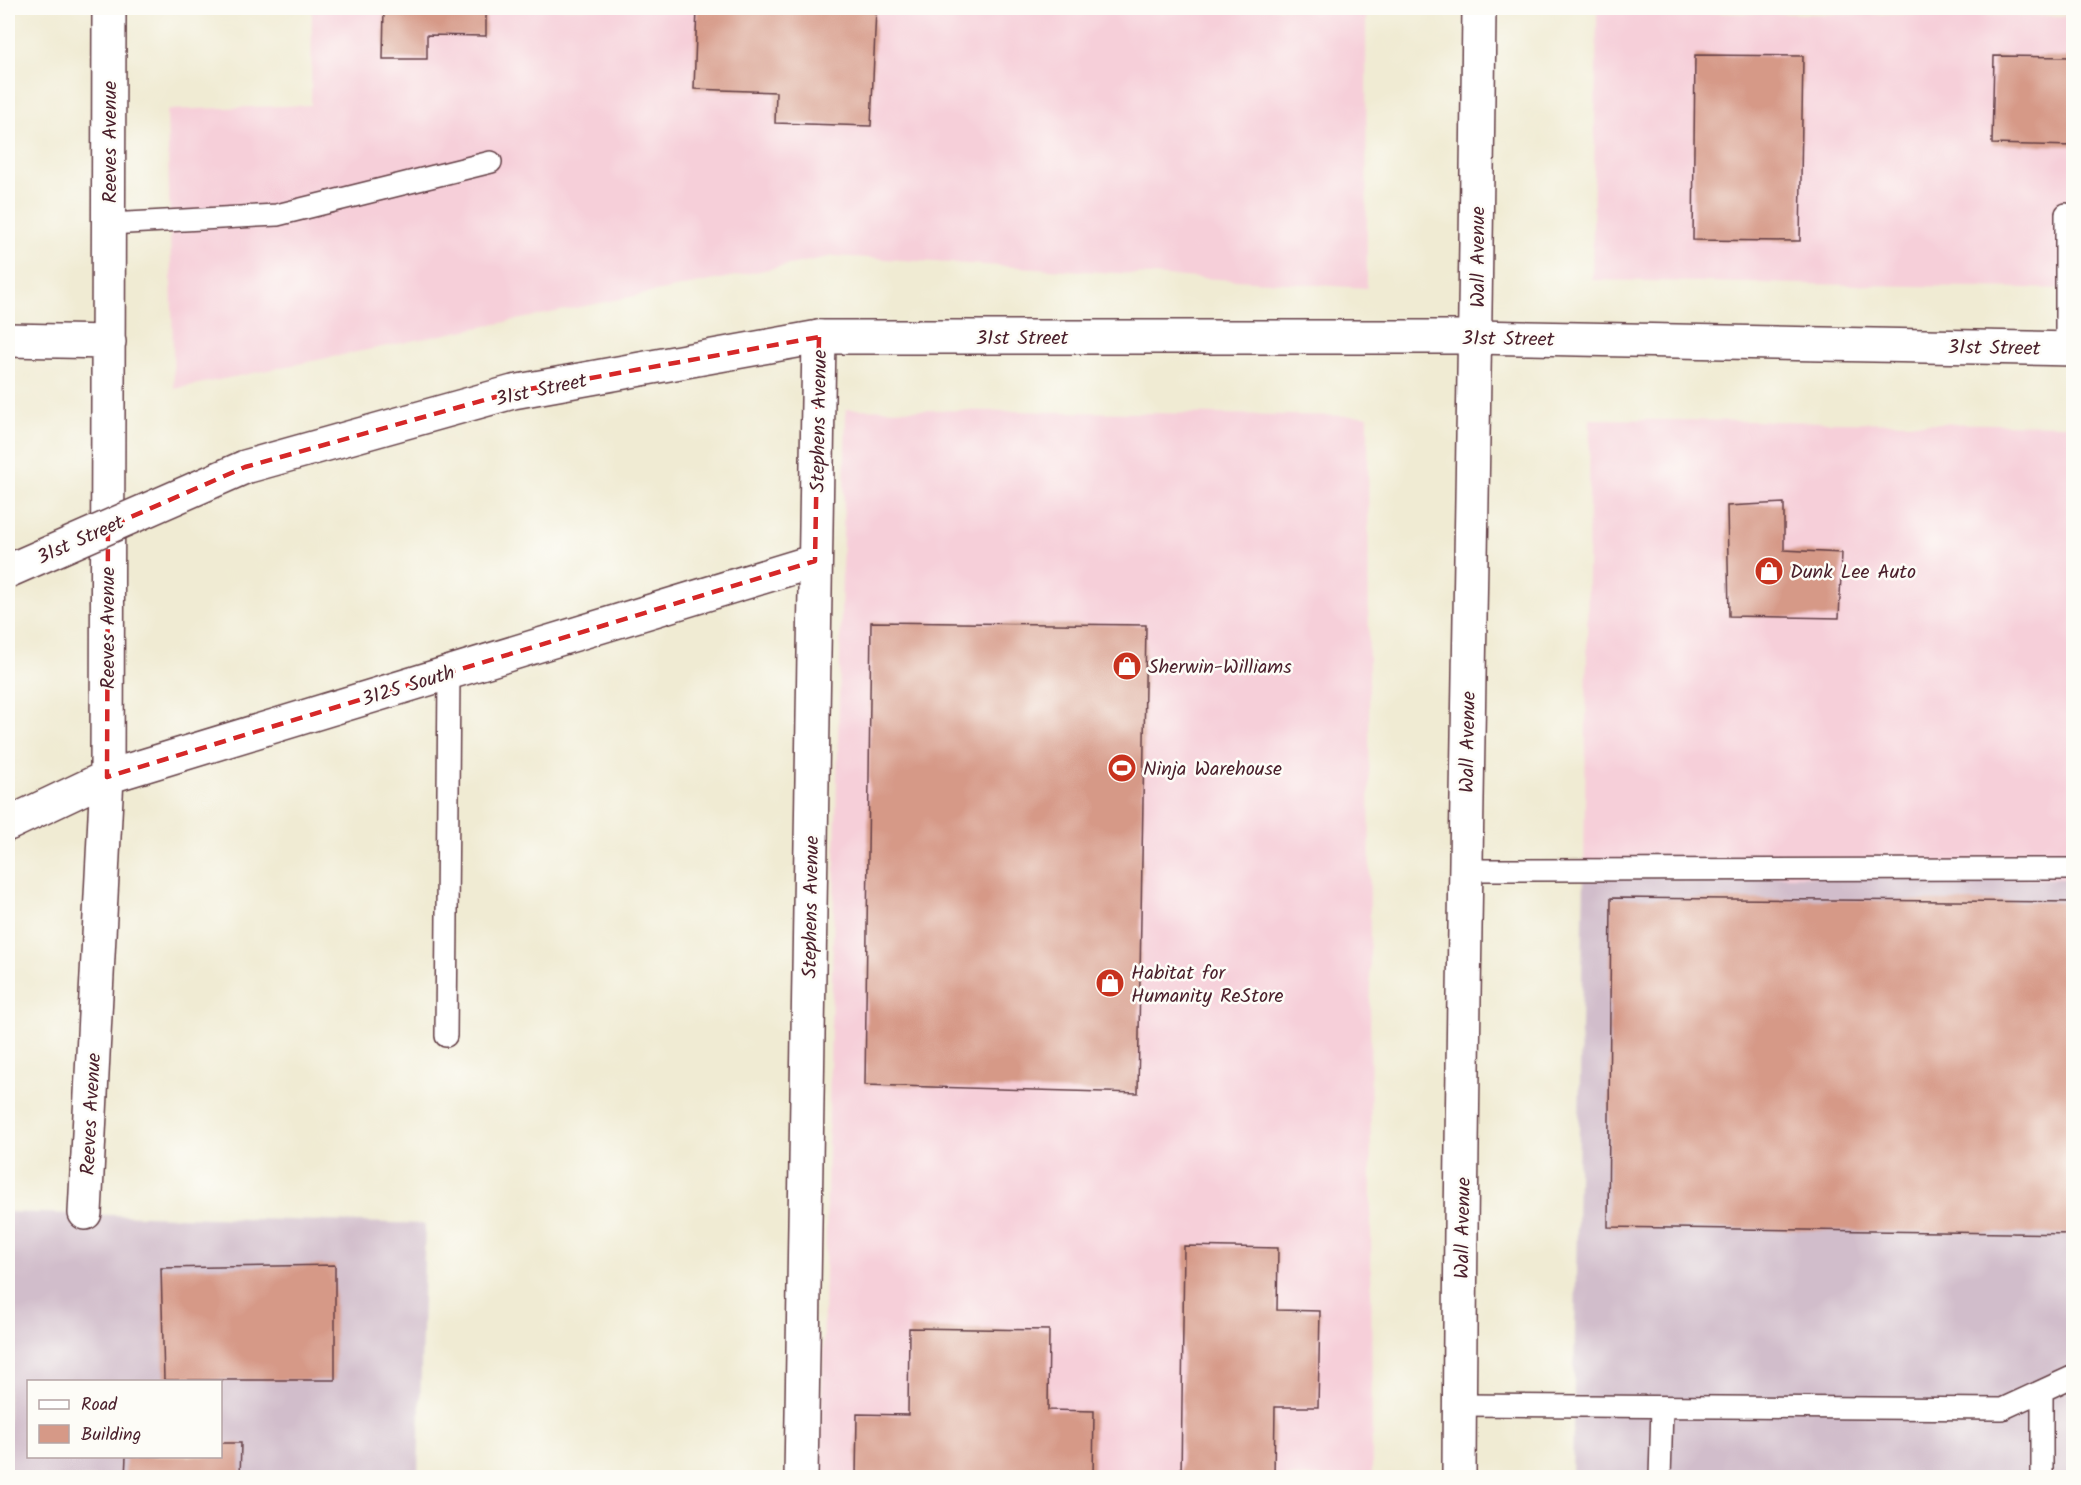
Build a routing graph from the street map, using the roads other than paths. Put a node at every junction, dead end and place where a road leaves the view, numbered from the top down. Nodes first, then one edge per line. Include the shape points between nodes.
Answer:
1 (109, 8) edge
2 (1479, 8) edge
3 (491, 162) dead end
4 (2066, 214) dead end
5 (109, 224) junction
6 (819, 337) junction
7 (1476, 337) junction
8 (8, 340) edge
9 (109, 342) junction
10 (2070, 348) edge
11 (815, 561) junction
12 (8, 571) edge
13 (449, 673) junction
14 (107, 777) junction
15 (8, 824) edge
16 (2073, 869) edge
17 (1465, 870) junction
18 (446, 1036) dead end
19 (85, 1213) dead end
20 (2073, 1376) edge
21 (2042, 1391) junction
22 (1460, 1405) junction
23 (1662, 1407) junction
24 (801, 1478) edge
25 (1459, 1478) edge
26 (1660, 1478) edge
27 (2042, 1478) edge

1 - 5 main road, Reeves Avenue
2 - 7 main road, Wall Avenue
3 - 5 lane via 277,215
4 - 10 lane
5 - 9 main road, Reeves Avenue
6 - 7 main road, 31st Street
6 - 11 main road, Stephens Avenue
6 - 12 main road, 31st Street, bridge via 513,392 245,467
7 - 10 main road, 31st Street
7 - 17 main road, Wall Avenue
8 - 9 main road
9 - 14 main road, Reeves Avenue
11 - 13 main road, 3125 South
11 - 24 main road, Stephens Avenue
13 - 14 main road, 3125 South
13 - 18 lane
14 - 15 main road, 3125 South
14 - 19 main road, Reeves Avenue
16 - 17 lane
17 - 22 main road, Wall Avenue
20 - 21 lane
21 - 23 lane via 2002,1409
21 - 27 lane
22 - 23 lane
22 - 25 main road, Wall Avenue
23 - 26 lane

